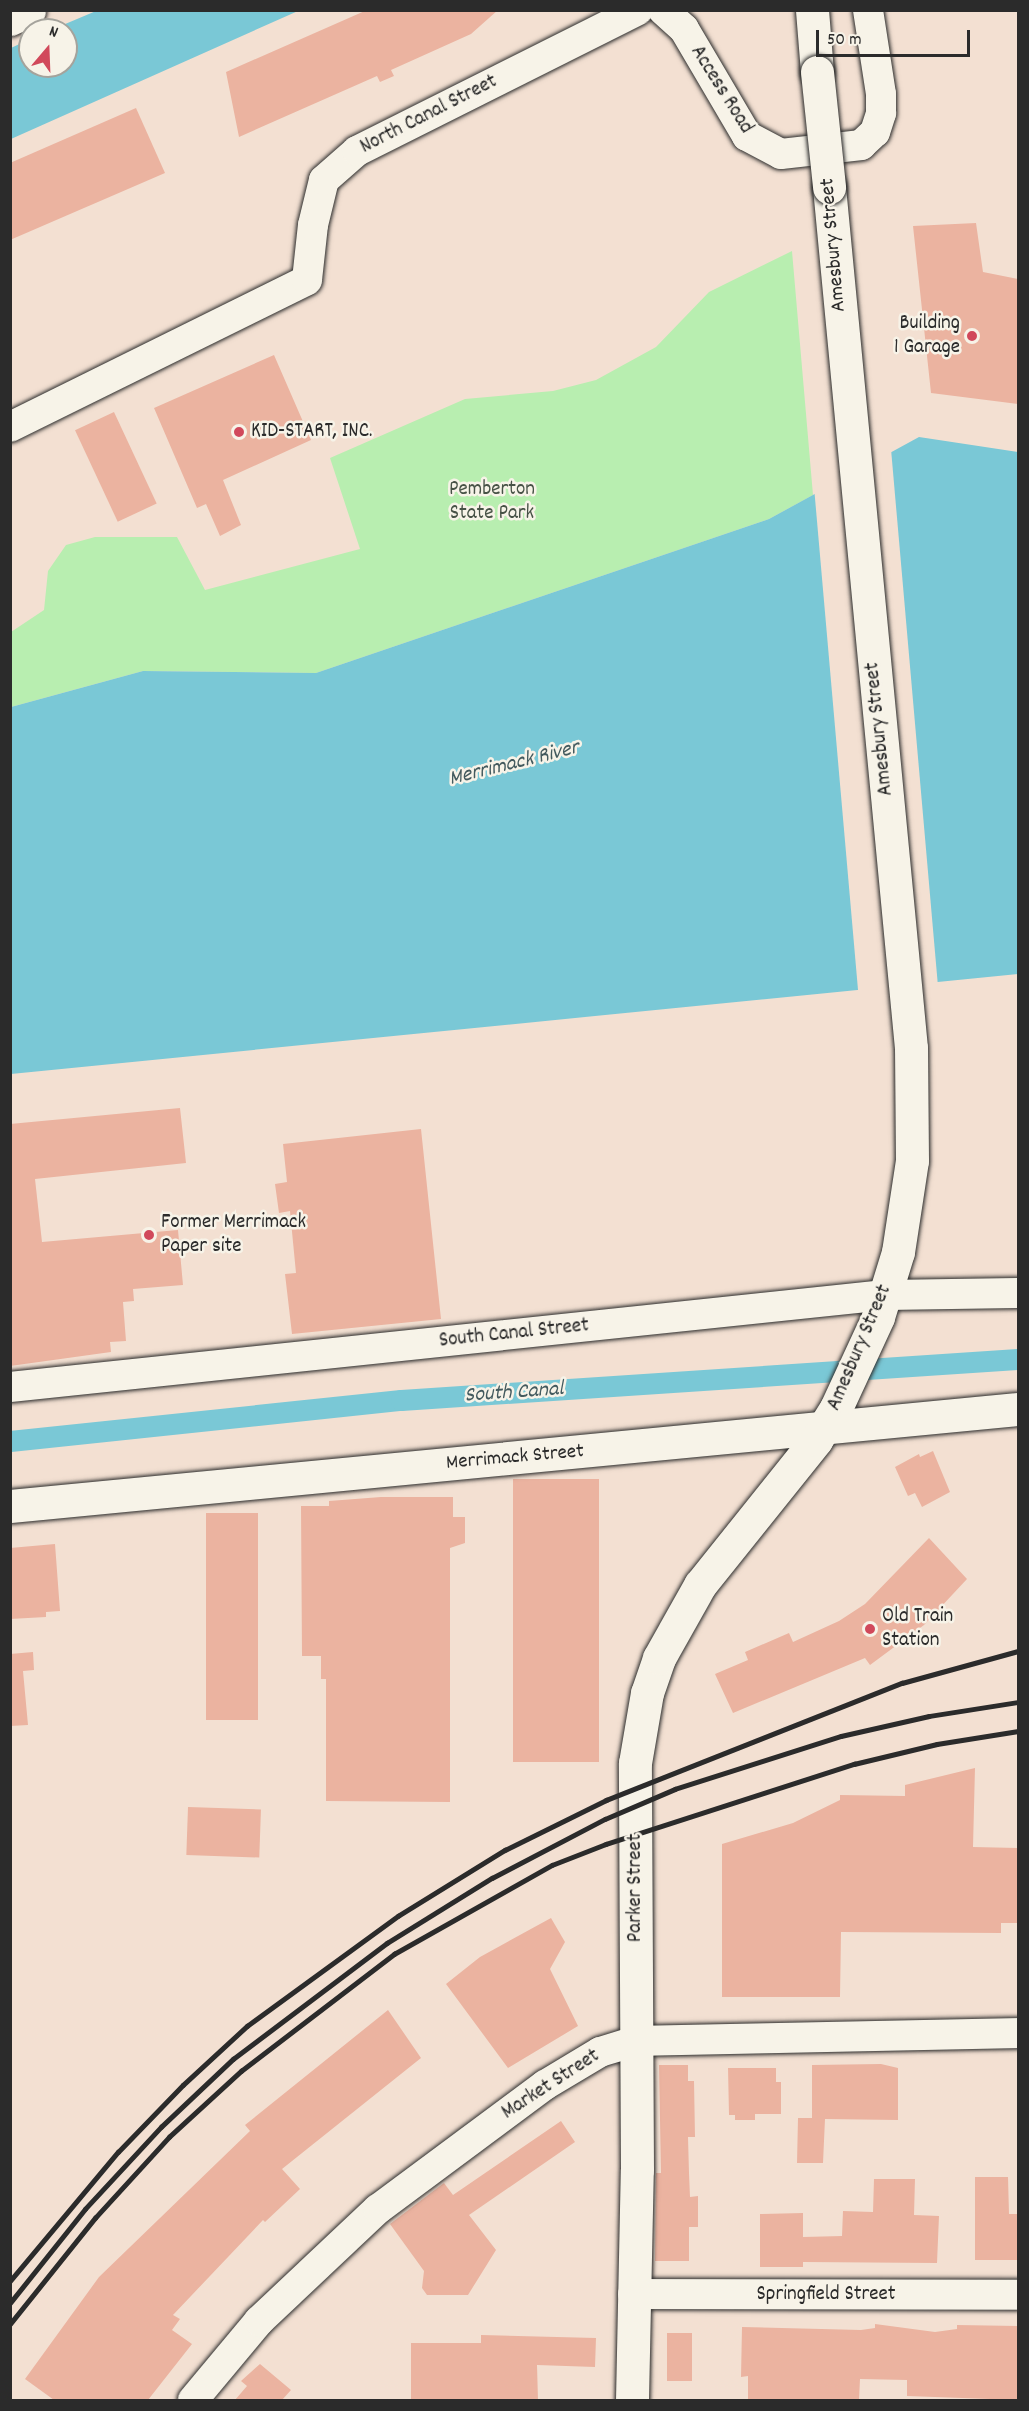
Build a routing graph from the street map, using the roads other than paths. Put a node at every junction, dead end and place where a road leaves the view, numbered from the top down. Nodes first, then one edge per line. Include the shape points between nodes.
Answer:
1 (29, 10) edge
2 (638, 10) edge
3 (663, 10) edge
4 (812, 10) edge
5 (868, 10) edge
6 (10, 19) edge
7 (10, 427) edge
8 (1018, 1293) edge
9 (881, 1306) junction
10 (10, 1387) edge
11 (1018, 1409) edge
12 (829, 1420) junction
13 (10, 1506) edge
14 (1018, 2033) edge
15 (636, 2041) junction
16 (633, 2294) junction
17 (1018, 2295) edge
18 (193, 2400) edge
19 (632, 2400) edge

1 - 6 main road
2 - 7 street, North Canal Street via 357,151 324,180 313,225 307,280
3 - 5 street, Access Road via 684,29 747,136 781,154 861,145 875,132 881,94
4 - 9 main road, Amesbury Street, bridge via 911,1048 914,1120 909,1200
8 - 9 street, South Canal Street
9 - 10 street, South Canal Street
9 - 12 main road, Amesbury Street
11 - 12 main road, Merrimack Street
12 - 13 main road, Merrimack Street
12 - 15 main road, Parker Street via 700,1585 659,1658 647,1693 635,1763
14 - 15 street, Market Street
15 - 16 main road, Parker Street
15 - 18 street, Market Street via 600,2052 545,2085 378,2209 259,2321
16 - 17 street, Springfield Street
16 - 19 main road, Parker Street

